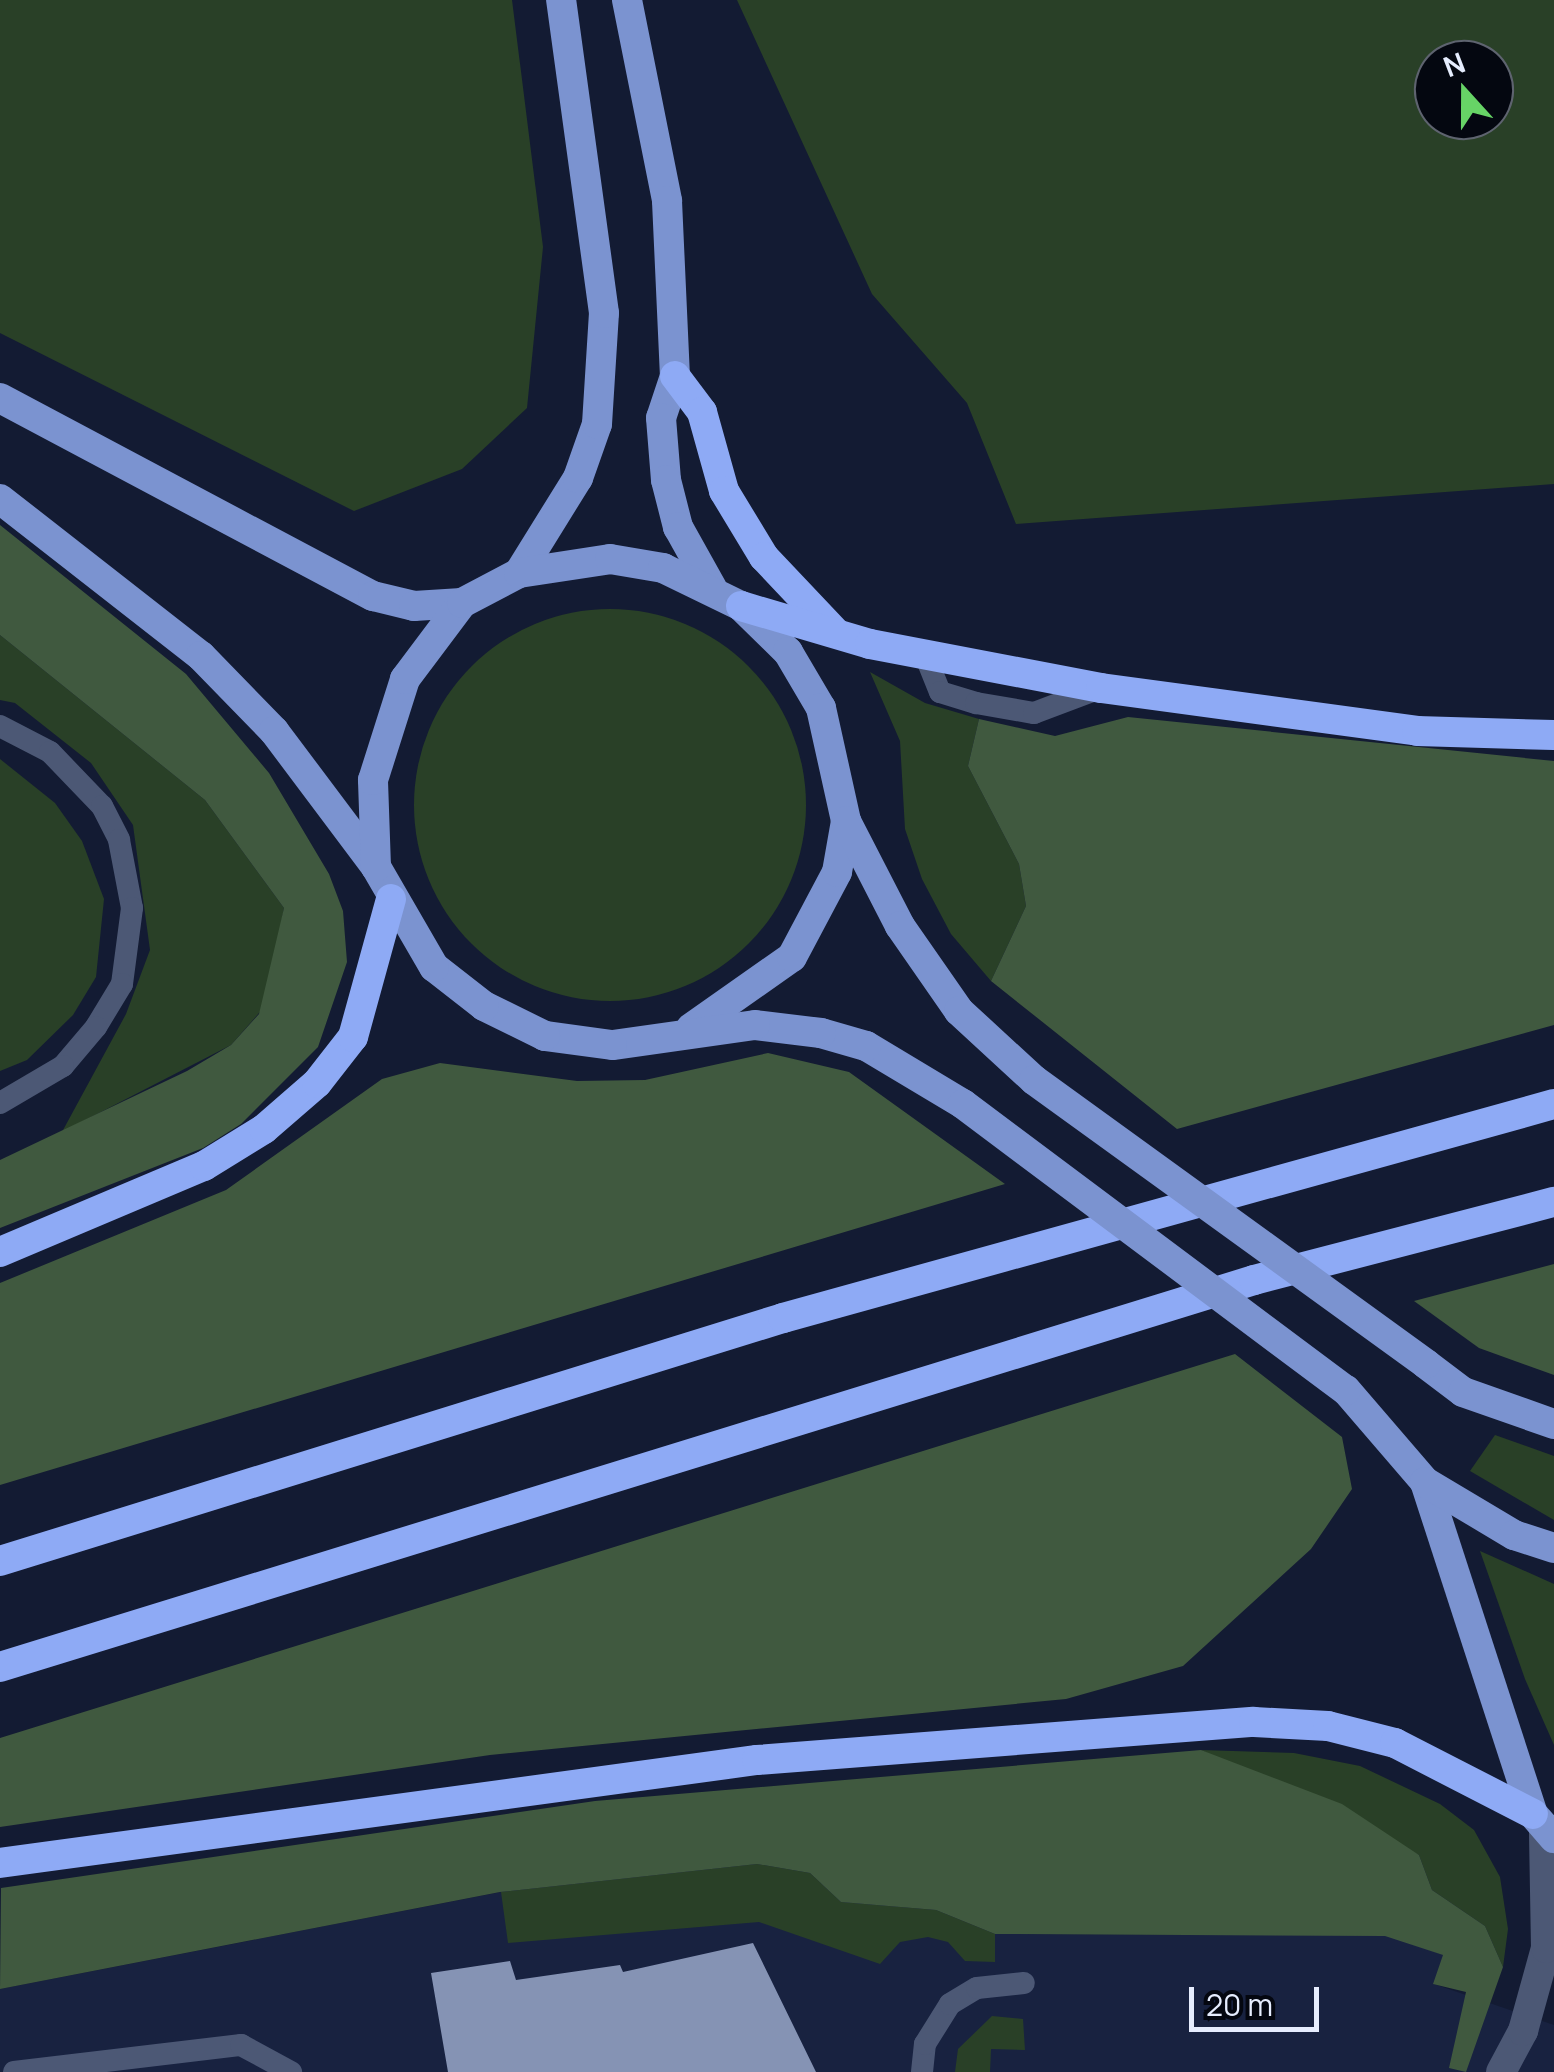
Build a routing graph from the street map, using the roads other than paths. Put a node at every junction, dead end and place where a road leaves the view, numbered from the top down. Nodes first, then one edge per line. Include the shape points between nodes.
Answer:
1 (561, 0) edge
2 (626, 0) edge
3 (675, 376) junction
4 (0, 398) edge
5 (0, 498) edge
6 (518, 573) junction
7 (712, 588) junction
8 (462, 602) junction
9 (742, 606) junction
10 (839, 636) junction
11 (0, 726) edge
12 (1554, 735) edge
13 (846, 821) junction
14 (376, 867) junction
15 (390, 899) junction
16 (681, 1034) junction
17 (0, 1103) edge
18 (1554, 1104) edge
19 (1554, 1202) edge
20 (0, 1252) edge
21 (1554, 1424) edge
22 (1425, 1482) junction
23 (1554, 1548) edge
24 (0, 1560) edge
25 (0, 1667) edge
26 (1544, 1828) edge
27 (0, 1863) edge
28 (1024, 1984) dead end
29 (14, 2072) edge
30 (292, 2072) edge
31 (922, 2072) edge
32 (1502, 2072) edge

1 - 6 main road via 604,313 597,424 578,478
2 - 3 main road via 667,201
3 - 7 main road via 661,418 666,480 678,527
3 - 10 highway via 702,412 724,491 764,558
4 - 8 main road via 373,596 414,606
5 - 14 main road via 201,656 274,732
6 - 7 main road via 610,559
6 - 8 main road
7 - 9 main road
8 - 14 main road via 404,679 379,742
9 - 10 highway
9 - 13 main road via 788,652 821,708
10 - 12 highway via 1101,688 1417,731
11 - 17 lane via 50,752 102,806 120,840 132,927 122,984 96,1027 63,1066
13 - 16 main road via 831,886 792,957
13 - 21 main road, bridge via 900,926 959,1012 1034,1080 1463,1392
14 - 15 main road
15 - 16 main road via 434,966 484,1006 545,1036 612,1045
15 - 20 highway via 353,1037 317,1083 204,1166
16 - 22 main road, bridge via 755,1025 822,1032 866,1046 963,1104 1346,1390
18 - 24 highway via 783,1318
19 - 25 highway via 1254,1280
22 - 23 main road via 1514,1535
22 - 26 main road
26 - 27 highway via 1395,1743 1328,1726 1254,1722 757,1760
26 - 32 street via 1546,1948 1523,2031
28 - 31 lane via 977,1988 950,2004 925,2044
29 - 30 lane via 240,2045

